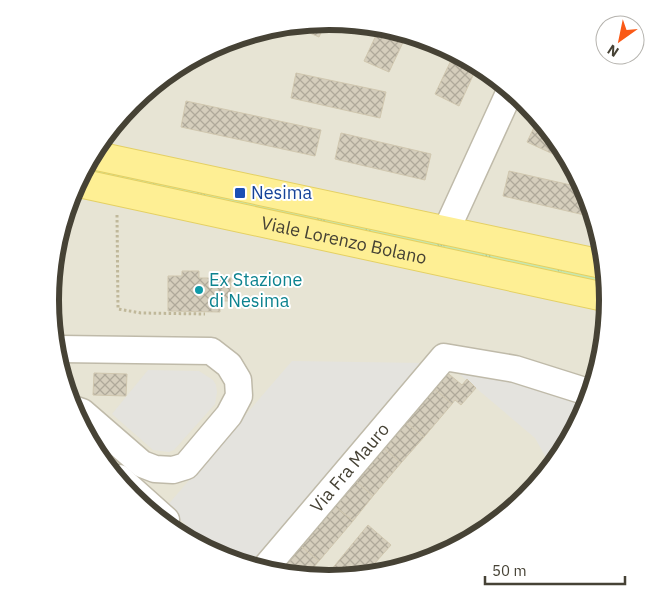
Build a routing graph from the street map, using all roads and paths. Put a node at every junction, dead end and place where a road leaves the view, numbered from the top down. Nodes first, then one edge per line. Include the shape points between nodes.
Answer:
1 (507, 97) edge
2 (101, 157) edge
3 (85, 185) edge
4 (116, 192) junction
5 (446, 231) junction
6 (598, 263) edge
7 (600, 296) edge
8 (205, 314) dead end
9 (64, 349) edge
10 (585, 391) edge
11 (84, 414) edge
12 (269, 564) edge

1 - 5 street
2 - 5 main road, Viale Lorenzo Bolano
3 - 4 main road, Viale Lorenzo Bolano
4 - 7 main road, Viale Lorenzo Bolano
4 - 8 path via 118,309 141,313
5 - 6 main road, Viale Lorenzo Bolano
9 - 11 street via 211,351 229,365 238,380 239,396 229,415 186,466 173,470 142,464
10 - 12 street, Via Fra Mauro via 515,369 444,357

